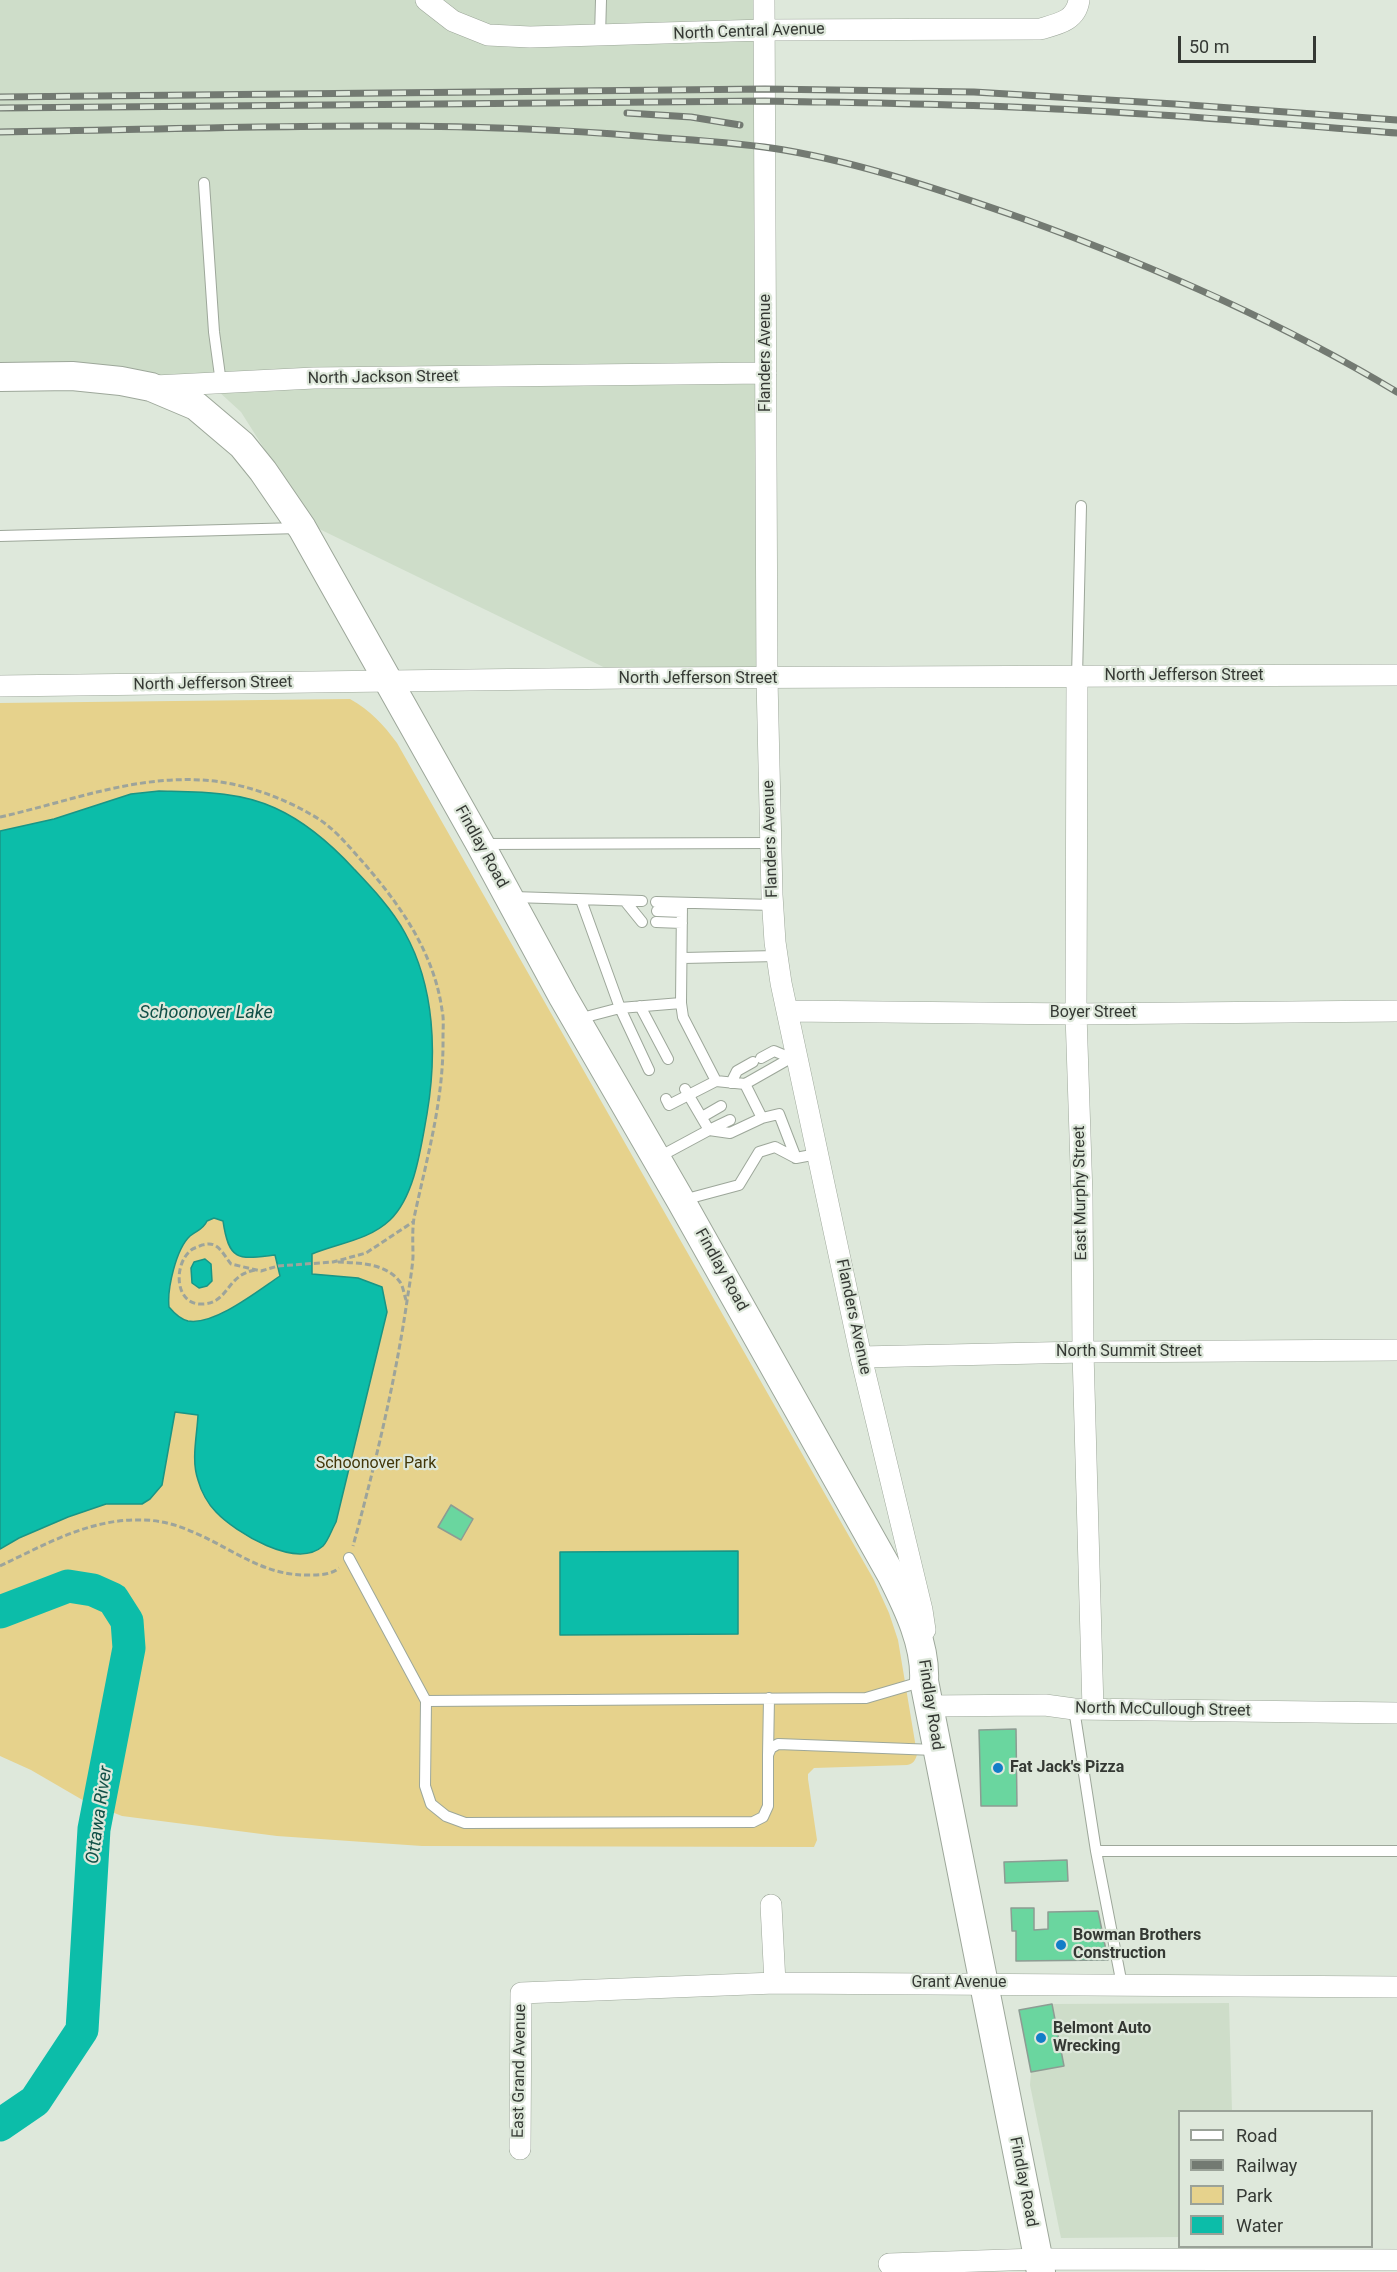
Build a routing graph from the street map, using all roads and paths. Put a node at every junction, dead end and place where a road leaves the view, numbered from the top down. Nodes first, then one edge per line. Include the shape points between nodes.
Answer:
1 (426, 0) edge
2 (601, 0) edge
3 (764, 0) edge
4 (1078, 6) edge
5 (765, 30) junction
6 (600, 36) junction
7 (204, 183) dead end
8 (766, 373) junction
9 (0, 377) edge
10 (220, 383) junction
11 (151, 387) junction
12 (1081, 506) dead end
13 (302, 528) junction
14 (0, 536) edge
15 (1397, 675) edge
16 (1077, 677) junction
17 (767, 679) junction
18 (388, 682) junction
19 (0, 686) edge
20 (0, 817) edge
21 (770, 843) junction
22 (480, 844) junction
23 (509, 897) junction
24 (581, 900) junction
25 (773, 905) junction
26 (639, 911) dead end
27 (682, 913) junction
28 (777, 956) junction
29 (683, 958) junction
30 (681, 1003) junction
31 (640, 1006) junction
32 (620, 1008) junction
33 (788, 1011) junction
34 (1397, 1011) edge
35 (1076, 1014) junction
36 (578, 1020) junction
37 (794, 1057) junction
38 (668, 1059) dead end
39 (649, 1070) dead end
40 (716, 1081) junction
41 (731, 1083) junction
42 (744, 1090) junction
43 (687, 1091) junction
44 (666, 1099) dead end
45 (721, 1106) dead end
46 (702, 1117) junction
47 (762, 1118) junction
48 (730, 1119) dead end
49 (709, 1130) junction
50 (817, 1154) junction
51 (657, 1158) junction
52 (796, 1158) junction
53 (681, 1201) junction
54 (413, 1222) junction
55 (333, 1262) junction
56 (255, 1270) junction
57 (407, 1303) junction
58 (1397, 1350) edge
59 (1083, 1352) junction
60 (861, 1357) junction
61 (350, 1558) junction
62 (0, 1566) edge
63 (926, 1683) junction
64 (769, 1698) junction
65 (426, 1701) junction
66 (1083, 1709) junction
67 (1397, 1713) edge
68 (937, 1750) junction
69 (768, 1755) junction
70 (1096, 1851) junction
71 (1397, 1851) edge
72 (771, 1905) dead end
73 (775, 1983) junction
74 (984, 1983) junction
75 (1122, 1985) junction
76 (1397, 1986) edge
77 (521, 1993) joint
78 (520, 2149) dead end
79 (1397, 2260) edge
80 (889, 2264) dead end
81 (1040, 2266) edge

1 - 6 street, North Central Avenue via 453,21 488,35
2 - 6 lane
3 - 5 street, Flanders Avenue
4 - 5 street, North Central Avenue via 1069,19 1040,29
5 - 6 street, North Central Avenue
5 - 8 street, Flanders Avenue
7 - 10 lane
8 - 10 street, North Jackson Street via 314,378
8 - 17 street, Flanders Avenue
9 - 11 main road, North Jackson Street via 72,376
10 - 11 street, North Jackson Street
11 - 13 main road, Findlay Road via 196,406 242,445
12 - 16 lane
13 - 14 lane
13 - 18 main road, Findlay Road
15 - 16 street, North Jefferson Street
16 - 17 street, North Jefferson Street
16 - 35 street, East Murphy Street
17 - 18 street, North Jefferson Street
17 - 21 street, Flanders Avenue
18 - 19 street, North Jefferson Street
18 - 22 main road, Findlay Road
20 - 54 path via 115,786 204,780 279,799 315,816 346,843 417,934 434,972 443,1011 444,1067 436,1125
21 - 22 lane
21 - 25 street, Flanders Avenue
22 - 23 main road, Findlay Road
23 - 24 lane
23 - 36 main road, Findlay Road
24 - 26 lane via 625,901
24 - 32 lane
25 - 27 lane
25 - 28 street, Flanders Avenue
27 - 27 lane via 656,912
27 - 29 lane
28 - 29 lane
28 - 33 street, Flanders Avenue
29 - 30 lane
30 - 31 lane
30 - 40 lane via 683,1017
31 - 32 lane
31 - 38 lane
32 - 36 lane
32 - 39 lane
33 - 35 street, Boyer Street
33 - 37 street, Flanders Avenue
34 - 35 street, Boyer Street
35 - 59 street, East Murphy Street
36 - 51 main road, Findlay Road
37 - 41 lane via 774,1051 737,1071
37 - 42 lane
37 - 50 street, Flanders Avenue
40 - 41 lane
40 - 43 lane
41 - 42 lane
42 - 47 lane via 751,1109
43 - 44 lane via 669,1105
43 - 46 lane
45 - 46 lane
46 - 49 lane
47 - 49 lane via 730,1133
47 - 52 lane via 779,1114
48 - 49 lane
49 - 51 lane
50 - 52 lane
50 - 60 street, Flanders Avenue
51 - 53 main road, Findlay Road
52 - 53 lane via 775,1147 759,1152 739,1185
53 - 63 main road, Findlay Road via 892,1576 906,1604
54 - 55 path via 366,1253
54 - 57 path
55 - 56 path
55 - 57 path via 386,1270 400,1282
56 - 56 path via 231,1264 215,1245 207,1244 191,1250 184,1259 179,1289 187,1299 201,1305 217,1301 237,1276
57 - 61 path via 374,1470
58 - 59 street, North Summit Street
59 - 60 street, North Summit Street
59 - 66 street, East Murphy Street
60 - 63 street, Flanders Avenue via 922,1610
61 - 62 path via 335,1571 293,1576 269,1570 168,1523 119,1520 80,1530
61 - 65 lane
63 - 64 lane via 866,1698
63 - 66 street, North McCullough Street via 1046,1706
63 - 68 main road, Findlay Road
64 - 65 lane
64 - 69 lane
65 - 69 lane via 425,1786 431,1804 446,1816 465,1822 753,1822 763,1817 768,1806
66 - 67 street, North McCullough Street
66 - 70 lane
68 - 69 lane via 778,1744
68 - 74 main road, Findlay Road
70 - 71 lane
70 - 75 lane
72 - 73 street
73 - 74 street, Grant Avenue
73 - 77 street, Grant Avenue
74 - 75 street, Grant Avenue
74 - 81 main road, Findlay Road
75 - 76 street, Grant Avenue
77 - 78 street, East Grand Avenue
79 - 81 street
80 - 81 street

